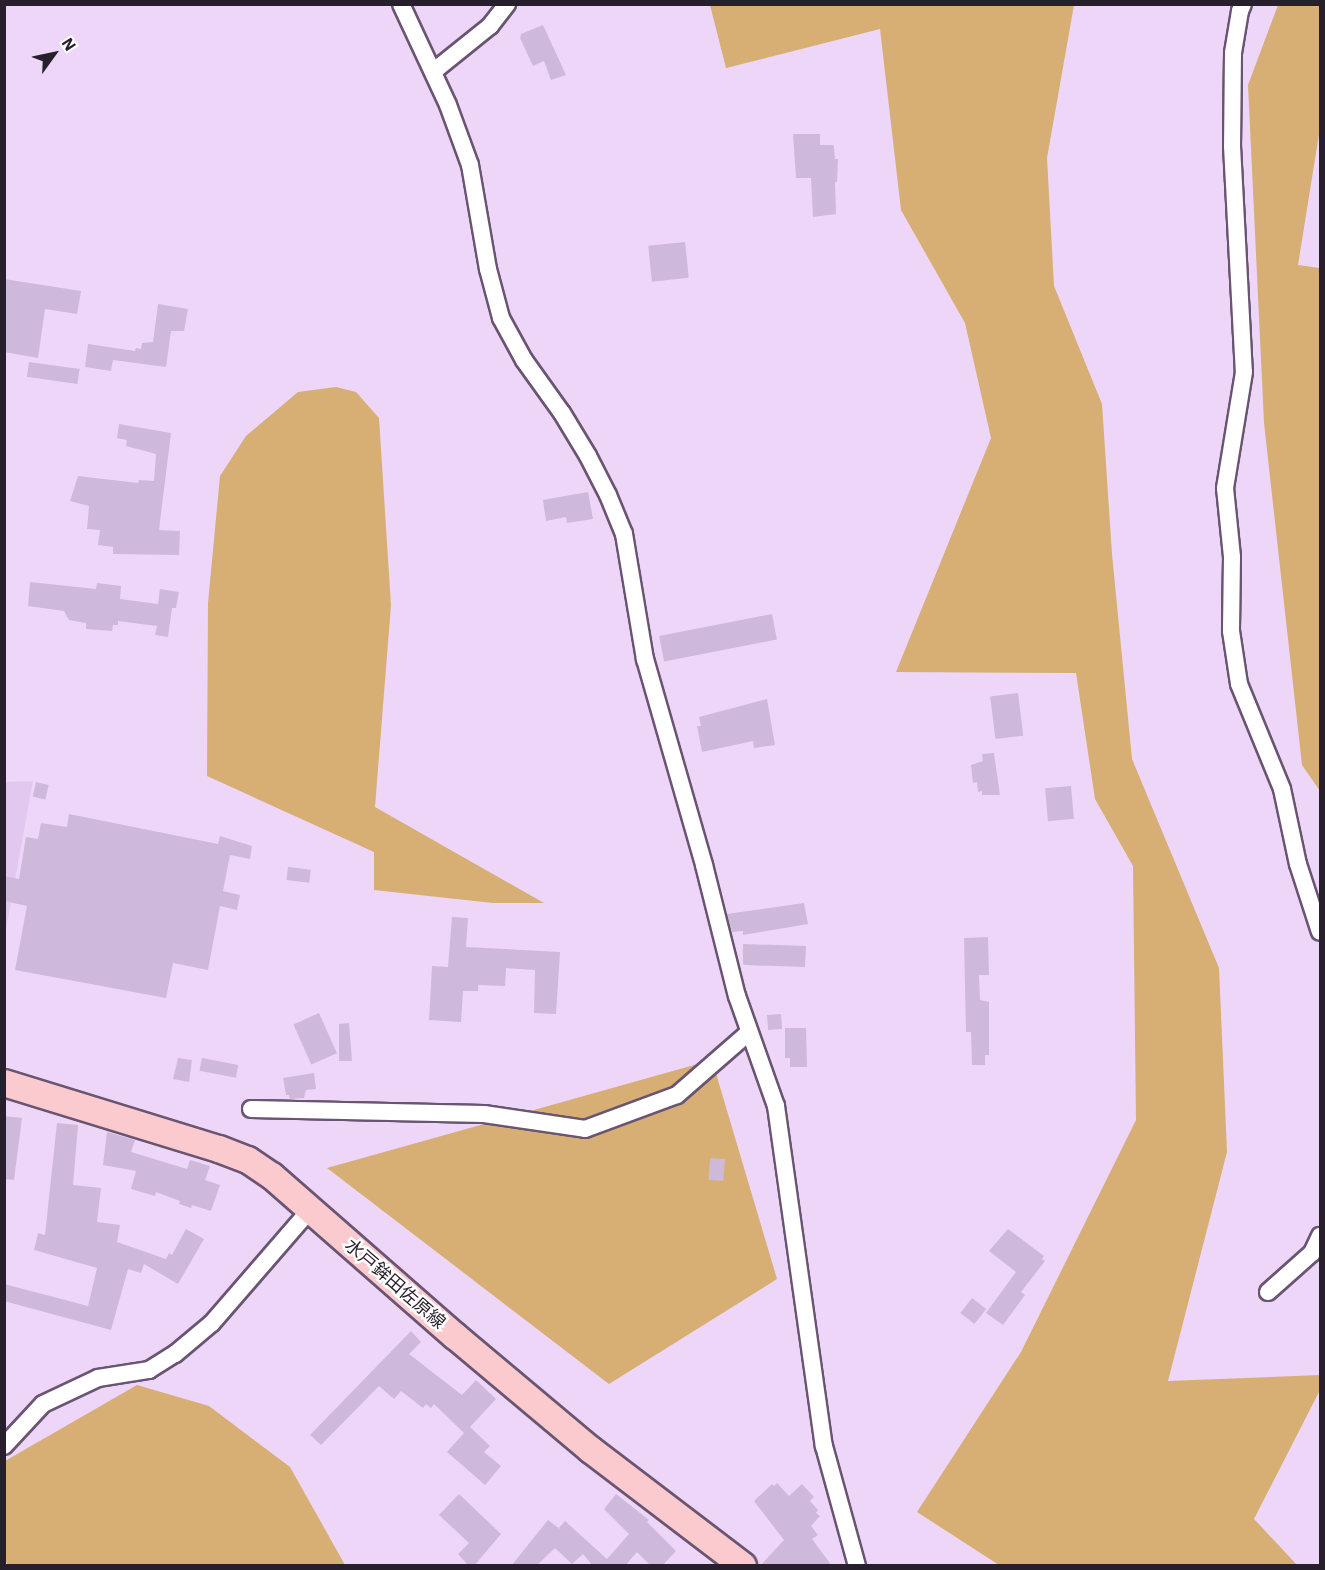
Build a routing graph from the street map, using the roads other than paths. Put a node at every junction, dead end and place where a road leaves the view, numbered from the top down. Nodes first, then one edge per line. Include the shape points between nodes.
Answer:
1 (401, 4) edge
2 (507, 4) edge
3 (1243, 4) edge
4 (434, 71) junction
5 (1320, 932) edge
6 (748, 1034) junction
7 (4, 1083) edge
8 (251, 1109) dead end
9 (310, 1210) junction
10 (1320, 1236) edge
11 (1268, 1292) dead end
12 (4, 1446) edge
13 (742, 1566) edge
14 (857, 1566) edge

1 - 4 street
2 - 4 street via 490,26
3 - 5 street via 1233,53 1232,146 1244,372 1225,488 1232,557 1231,631 1239,684 1282,789 1298,864
4 - 6 street via 476,185 488,269 501,318 588,456 621,527 645,659
6 - 8 street via 677,1095 585,1129 484,1114
6 - 14 street via 776,1106 824,1446
7 - 9 main road, 水戸鉾田佐原線 via 248,1160
9 - 12 street via 212,1323 175,1354 149,1370 98,1378 43,1404
9 - 13 main road, 水戸鉾田佐原線 via 591,1450
10 - 11 street via 1312,1253

